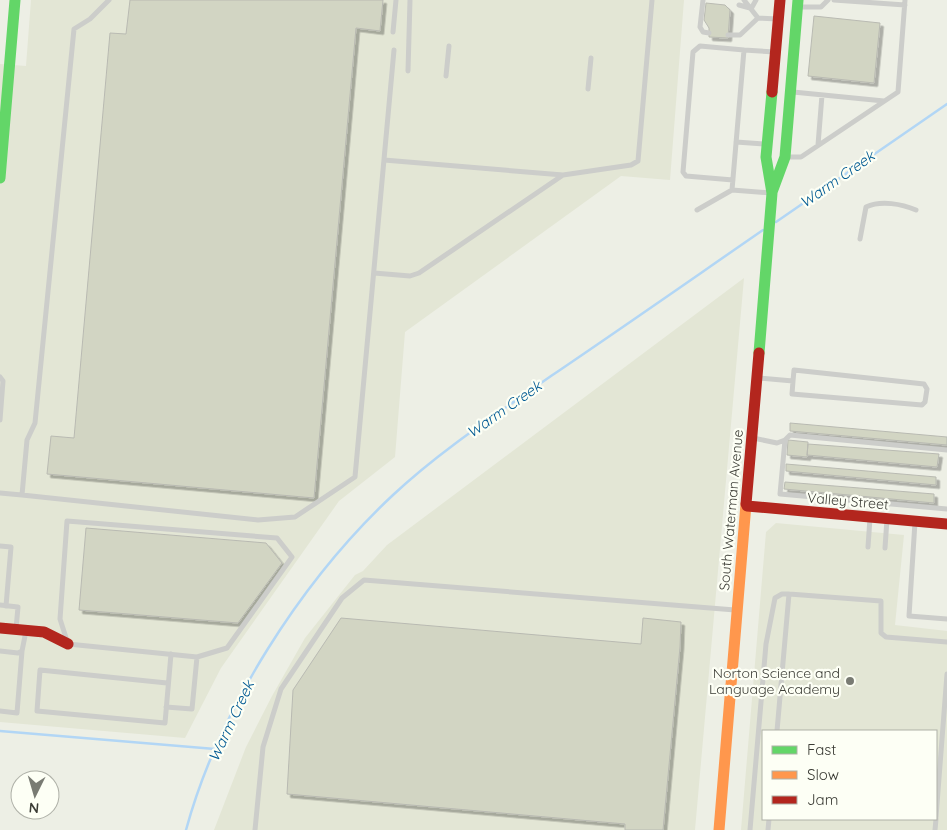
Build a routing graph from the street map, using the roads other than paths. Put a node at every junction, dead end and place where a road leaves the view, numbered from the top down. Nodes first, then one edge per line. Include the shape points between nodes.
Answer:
1 (15, 0) edge
2 (109, 0) edge
3 (396, 0) edge
4 (410, 0) edge
5 (652, 0) edge
6 (703, 0) edge
7 (744, 0) edge
8 (749, 0) edge
9 (756, 0) edge
10 (780, 0) edge
11 (828, 0) edge
12 (834, 0) edge
13 (905, 3) edge
14 (798, 4) edge
15 (739, 5) dead end
16 (751, 9) junction
17 (758, 18) junction
18 (778, 20) junction
19 (393, 32) dead end
20 (709, 33) dead end
21 (728, 35) dead end
22 (449, 46) dead end
23 (394, 50) dead end
24 (744, 50) junction
25 (775, 52) junction
26 (591, 58) dead end
27 (5, 61) edge
28 (408, 71) dead end
29 (446, 76) dead end
30 (588, 89) dead end
31 (791, 92) junction
32 (822, 95) junction
33 (885, 101) junction
34 (736, 142) junction
35 (768, 144) junction
36 (818, 145) junction
37 (785, 157) junction
38 (384, 160) junction
39 (563, 175) junction
40 (0, 178) edge
41 (733, 180) junction
42 (732, 190) junction
43 (772, 193) junction
44 (697, 210) dead end
45 (916, 210) dead end
46 (860, 239) dead end
47 (374, 273) junction
48 (0, 377) edge
49 (757, 378) junction
50 (793, 381) junction
51 (0, 420) edge
52 (752, 438) junction
53 (785, 440) junction
54 (947, 450) edge
55 (0, 493) edge
56 (22, 495) junction
57 (747, 506) junction
58 (947, 510) edge
59 (870, 518) junction
60 (887, 519) junction
61 (915, 522) junction
62 (947, 524) edge
63 (0, 546) edge
64 (868, 547) dead end
65 (885, 548) dead end
66 (789, 594) junction
67 (0, 606) edge
68 (6, 606) junction
69 (738, 610) junction
70 (947, 619) edge
71 (0, 628) edge
72 (21, 630) junction
73 (947, 642) edge
74 (68, 644) junction
75 (0, 651) edge
76 (22, 651) junction
77 (171, 654) junction
78 (197, 657) junction
79 (947, 674) edge
80 (167, 683) junction
81 (166, 707) junction
82 (0, 711) edge
83 (777, 730) edge
84 (937, 805) edge
85 (255, 830) edge
86 (719, 830) edge
87 (750, 830) edge

1 - 27 main road
2 - 56 lane via 90,19 74,28 35,423 27,440
3 - 19 lane
4 - 28 lane
5 - 39 lane via 638,161 631,165
6 - 20 lane via 700,27
7 - 16 lane
8 - 16 lane
9 - 16 lane
10 - 18 main road, South Waterman Avenue
11 - 14 lane via 821,7
12 - 13 lane
13 - 33 lane via 898,92
14 - 31 main road, South Waterman Avenue
15 - 16 lane
16 - 17 lane
17 - 18 lane
17 - 21 lane via 740,35
18 - 25 main road, South Waterman Avenue
22 - 29 lane
23 - 38 lane
24 - 25 lane
24 - 34 lane
24 - 41 lane via 700,46 692,52 683,172 686,176
25 - 35 main road, South Waterman Avenue
25 - 37 main road via 784,69 777,152
26 - 30 lane
27 - 40 main road
31 - 32 lane
31 - 37 main road, South Waterman Avenue
32 - 33 lane
32 - 36 lane
33 - 36 lane
34 - 35 lane
34 - 41 lane
35 - 43 main road, South Waterman Avenue via 766,158
36 - 37 lane via 801,157
37 - 43 main road, South Waterman Avenue
38 - 39 lane
38 - 47 lane
39 - 47 lane via 419,273 410,276
41 - 42 lane
42 - 43 lane
42 - 44 lane
43 - 49 main road, South Waterman Avenue
45 - 46 lane via 874,203 866,207
47 - 56 lane via 355,478 295,517 258,520
48 - 51 lane via 3,382
49 - 50 lane
49 - 52 main road, South Waterman Avenue
50 - 50 lane via 792,394 922,405 927,389 924,384 794,370
52 - 53 lane
52 - 57 main road, South Waterman Avenue
53 - 54 lane via 790,435
53 - 58 lane via 780,494
55 - 56 lane
57 - 59 main road, Valley Street
57 - 69 main road, South Waterman Avenue
59 - 60 main road, Valley Street
59 - 64 lane
60 - 61 main road, Valley Street
60 - 65 lane
61 - 62 main road, Valley Street
61 - 70 lane via 909,616
63 - 68 lane via 11,547
66 - 73 lane via 881,601 881,633 886,637
66 - 83 lane
66 - 87 lane via 775,598 766,644
67 - 68 lane
68 - 72 lane via 18,607
69 - 85 lane via 364,580 342,598 281,689 263,747
69 - 86 main road, South Waterman Avenue
71 - 72 main road
72 - 74 main road via 44,632
72 - 76 lane
74 - 77 lane
74 - 78 lane via 60,619 67,521 277,538 292,557 227,648
75 - 76 lane
76 - 82 lane via 17,713
77 - 78 lane
77 - 80 lane
78 - 81 lane via 192,709
79 - 84 lane
80 - 81 lane
80 - 81 lane via 40,670 37,711 165,723

